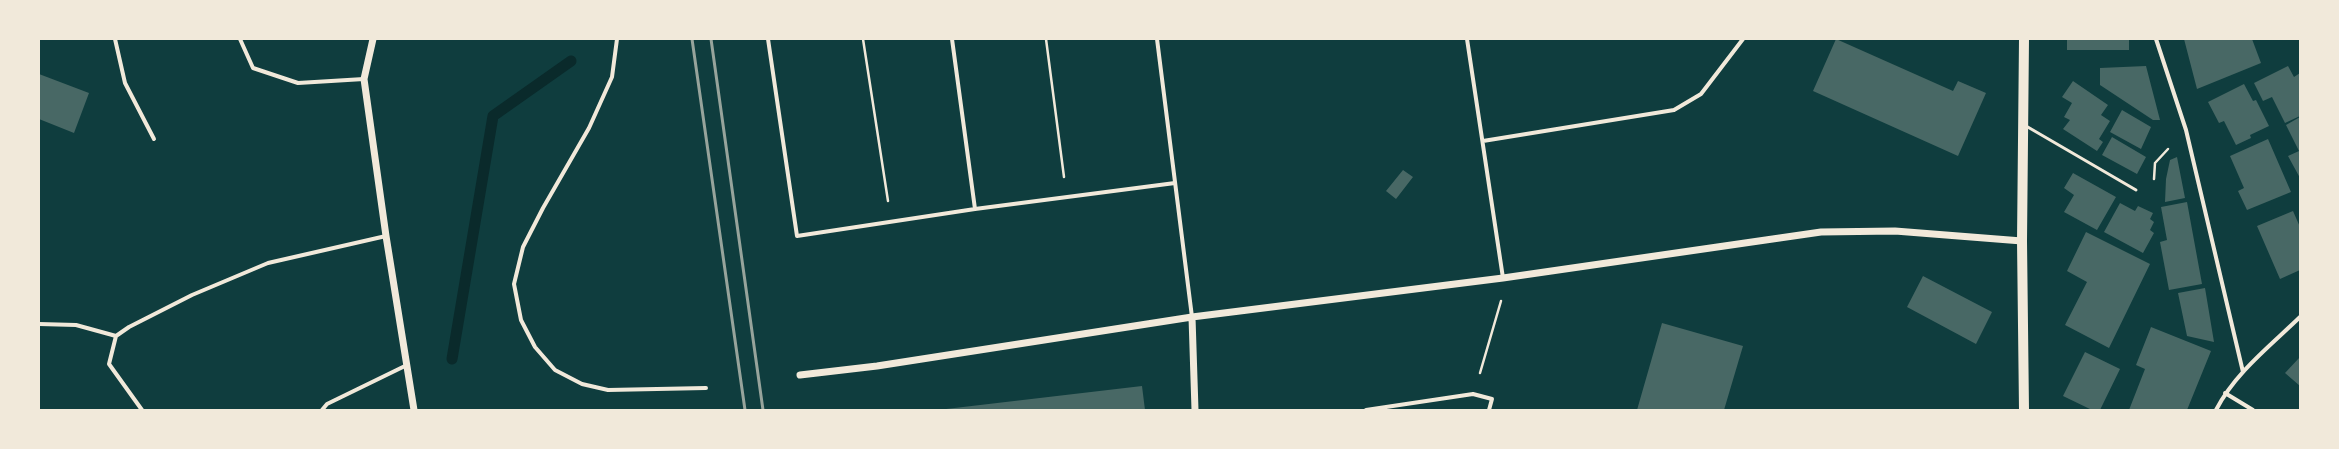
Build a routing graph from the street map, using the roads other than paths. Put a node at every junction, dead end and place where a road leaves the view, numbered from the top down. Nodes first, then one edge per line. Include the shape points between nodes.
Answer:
1 (115, 39) edge
2 (240, 39) edge
3 (373, 39) edge
4 (617, 39) edge
5 (768, 39) edge
6 (952, 39) edge
7 (1157, 39) edge
8 (1467, 39) edge
9 (1743, 39) edge
10 (2024, 39) edge
11 (2156, 39) edge
12 (364, 79) junction
13 (2022, 124) junction
14 (154, 139) dead end
15 (1483, 141) junction
16 (1175, 183) junction
17 (2136, 190) dead end
18 (975, 209) junction
19 (386, 236) junction
20 (2022, 241) junction
21 (1503, 278) junction
22 (1192, 316) junction
23 (2300, 317) edge
24 (39, 324) edge
25 (116, 336) junction
26 (407, 365) junction
27 (2243, 372) junction
28 (800, 376) dead end
29 (706, 388) dead end
30 (2225, 393) junction
31 (142, 410) edge
32 (322, 410) edge
33 (414, 410) edge
34 (1195, 410) edge
35 (1366, 410) edge
36 (1489, 410) edge
37 (2024, 410) edge
38 (2216, 410) edge
39 (2253, 410) edge

1 - 14 street via 124,83
2 - 12 street via 253,68 298,83
3 - 12 street
4 - 29 street via 612,77 593,121 523,247 514,284 521,320 535,347 555,370 582,384 608,390
5 - 18 street via 797,236
6 - 18 street
7 - 16 street
8 - 15 street
9 - 15 street via 1701,94 1674,110
10 - 13 main road
11 - 27 street via 2186,130
12 - 19 street
13 - 17 lane
13 - 20 main road
15 - 21 street
16 - 18 street
16 - 22 street
19 - 25 street via 268,263 192,295
19 - 26 street
20 - 21 street via 1895,231 1821,232
20 - 37 main road
21 - 22 street
22 - 28 street
22 - 34 street
23 - 27 street
24 - 25 street via 76,324
25 - 31 street via 109,364
26 - 32 street via 327,404
26 - 33 street
27 - 30 street
30 - 38 street
30 - 39 street
35 - 36 street via 1474,394 1492,399

